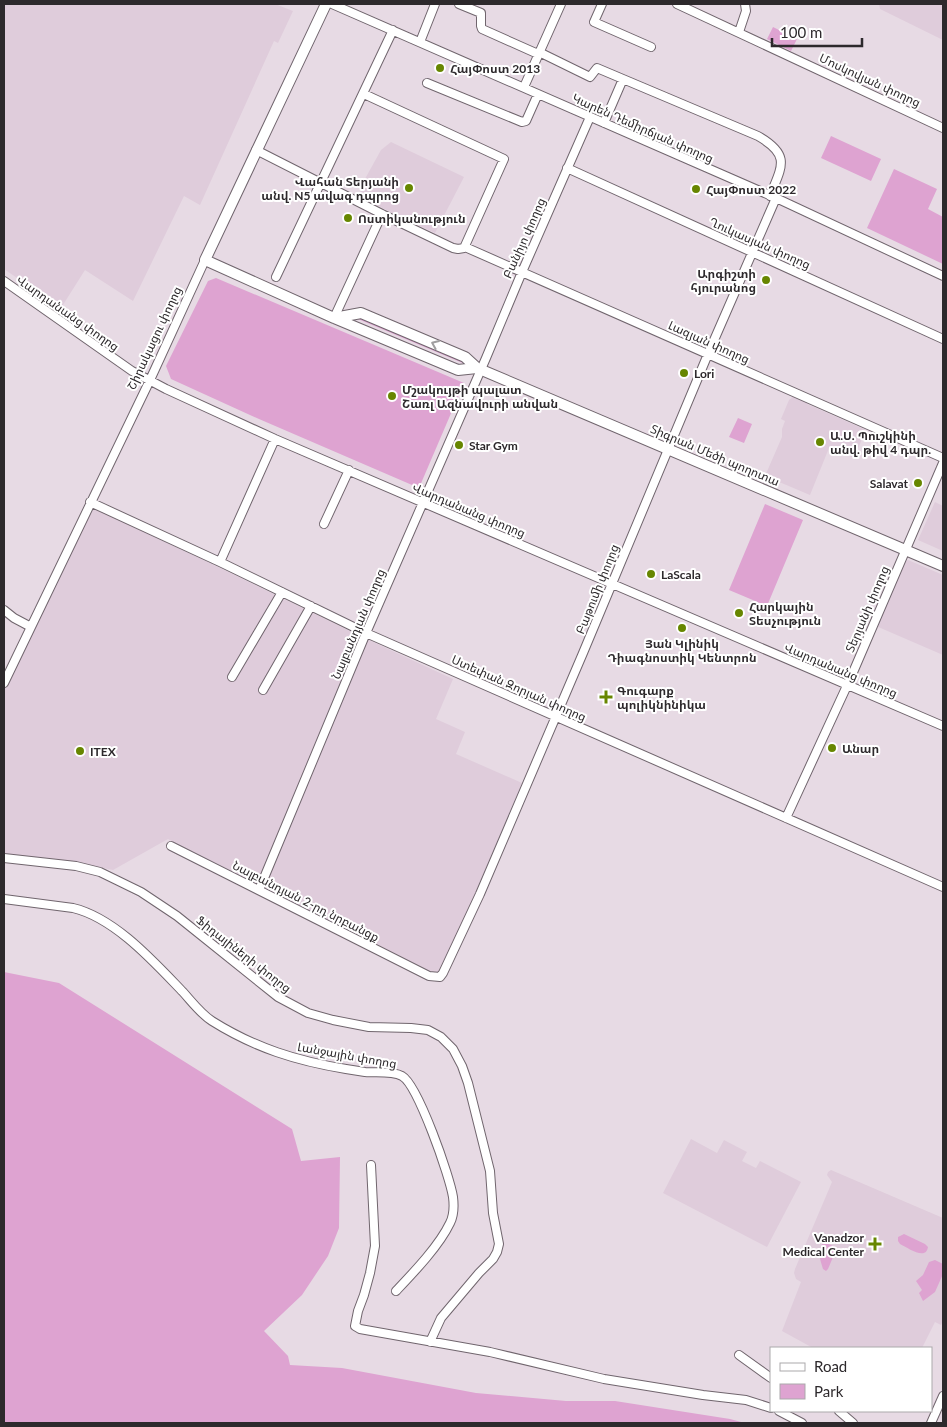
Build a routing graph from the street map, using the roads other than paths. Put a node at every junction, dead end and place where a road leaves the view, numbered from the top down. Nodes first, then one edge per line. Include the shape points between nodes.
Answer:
1 (326, 4) edge
2 (332, 4) edge
3 (435, 4) edge
4 (459, 4) edge
5 (561, 4) edge
6 (602, 4) edge
7 (677, 4) edge
8 (744, 4) edge
9 (393, 30) junction
10 (739, 32) junction
11 (420, 42) junction
12 (651, 47) dead end
13 (539, 53) junction
14 (623, 79) junction
15 (427, 83) dead end
16 (524, 87) junction
17 (364, 94) junction
18 (538, 94) junction
19 (590, 117) junction
20 (604, 123) junction
21 (943, 128) edge
22 (256, 150) junction
23 (567, 168) junction
24 (321, 184) junction
25 (773, 197) junction
26 (382, 214) junction
27 (465, 247) junction
28 (752, 252) junction
29 (205, 260) junction
30 (522, 272) junction
31 (943, 276) edge
32 (276, 277) dead end
33 (4, 281) edge
34 (334, 318) junction
35 (943, 338) edge
36 (708, 354) junction
37 (479, 369) junction
38 (150, 380) junction
39 (275, 439) junction
40 (669, 449) junction
41 (943, 458) edge
42 (943, 462) edge
43 (348, 470) junction
44 (90, 502) junction
45 (423, 502) junction
46 (324, 524) dead end
47 (905, 549) junction
48 (220, 562) junction
49 (943, 566) edge
50 (612, 583) junction
51 (282, 592) junction
52 (311, 606) junction
53 (4, 610) edge
54 (31, 627) junction
55 (366, 633) junction
56 (232, 677) dead end
57 (4, 683) edge
58 (847, 685) junction
59 (263, 690) dead end
60 (556, 717) junction
61 (943, 726) edge
62 (786, 818) junction
63 (171, 846) dead end
64 (4, 858) edge
65 (943, 887) edge
66 (259, 890) junction
67 (4, 899) edge
68 (429, 976) joint
69 (371, 1165) dead end
70 (396, 1291) dead end
71 (430, 1342) junction
72 (739, 1356) dead end
73 (770, 1377) edge
74 (943, 1396) edge
75 (770, 1408) edge
76 (780, 1412) edge
77 (839, 1412) edge
78 (802, 1423) edge
79 (853, 1423) edge
80 (931, 1423) edge

1 - 22 main road, Շիրակացու փողոց
2 - 9 street, Կարեն Դեմիրճյան փողոց
3 - 11 street
4 - 13 street via 481,13 482,29
5 - 13 street
6 - 12 street via 594,22
7 - 10 street, Մոսկովյան փողոց
8 - 10 street via 746,11
9 - 11 street, Կարեն Դեմիրճյան փողոց
9 - 17 street
10 - 21 street, Մոսկովյան փողոց
11 - 16 street, Կարեն Դեմիրճյան փողոց
13 - 14 street, Բաթումի փողոց via 590,77 597,68
13 - 16 street
14 - 20 street
14 - 25 street, Բաթումի փողոց via 758,136 774,146 782,163
15 - 18 street via 522,122 526,121
16 - 18 street, Կարեն Դեմիրճյան փողոց
17 - 24 street
17 - 27 street via 504,159
18 - 19 street, Կարեն Դեմիրճյան փողոց
19 - 20 street, Կարեն Դեմիրճյան փողոց
19 - 23 street, Բանիյո փողոց
20 - 25 street, Կարեն Դեմիրճյան փողոց
22 - 24 street, Լազյան փողոց
22 - 29 main road, Շիրակացու փողոց
23 - 28 street, Ղուկասյան փողոց
23 - 30 street, Բանիյո փողոց
24 - 26 street, Լազյան փողոց
24 - 32 street
25 - 28 street, Բաթումի փողոց
25 - 31 street, Կարեն Դեմիրճյան փողոց
26 - 27 street, Լազյան փողոց via 453,248
26 - 34 street
27 - 30 street, Լազյան փողոց
28 - 35 street, Ղուկասյան փողոց
28 - 36 street, Բաթումի փողոց
29 - 34 main road, Տիգրան Մեծի պողոտա
29 - 38 street, Շիրակացու փողոց
30 - 36 street, Լազյան փողոց
30 - 37 street, Բանիյո փողոց
33 - 38 street, Վարդանանց փողոց via 132,372
34 - 37 main road, Տիգրան Մեծի պողոտա via 458,370
37 -> 34 main road, Տիգրան Մեծի պողոտա via 465,357 361,313
36 - 40 street, Բաթումի փողոց
36 - 41 street, Լազյան փողոց
37 - 40 main road, Տիգրան Մեծի պողոտա
37 - 45 street, Նալբանդյան փողոց
38 - 39 street, Վարդանանց փողոց
38 - 44 street, Շիրակացու փողոց
39 - 43 street, Վարդանանց փողոց
39 - 48 street
40 - 47 main road, Տիգրան Մեծի պողոտա
40 - 50 street, Բաթումի փողոց
42 - 47 street, Տերյանի փողոց
43 - 45 street, Վարդանանց փողոց
43 - 46 street
44 - 48 street, Ստեփան Զորյան փողոց
44 - 54 street, Շիրակացու փողոց
45 - 50 street, Վարդանանց փողոց
45 - 55 street, Նալբանդյան փողոց
47 - 49 main road, Տիգրան Մեծի պողոտա
47 - 58 street, Տերյանի փողոց
48 - 51 street, Ստեփան Զորյան փողոց
50 - 58 street, Վարդանանց փողոց
50 - 60 street, Բաթումի փողոց
51 - 52 street, Ստեփան Զորյան փողոց
51 - 56 street
52 - 55 street, Ստեփան Զորյան փողոց
52 - 59 street
53 - 54 street
54 - 57 street, Շիրակացու փողոց
55 - 60 street, Ստեփան Զորյան փողոց
55 - 66 street, Նալբանդյան փողոց
58 - 61 street, Վարդանանց փողոց
58 - 62 street, Տերյանի փողոց
60 - 62 street, Ստեփան Զորյան փողոց
60 - 68 street, Բաթումի փողոց via 443,973 440,977
62 - 65 street, Ստեփան Զորյան փողոց
63 - 66 street, Նալբանդյան 2-րդ նրբանցք
64 - 71 street, Ֆիդայիների փողոց via 100,872 170,911 278,997 308,1013 369,1026 428,1030 441,1036 453,1049 468,1083 490,1171 499,1244 493,1259 441,1318
66 - 68 street, Նալբանդյան 2-րդ նրբանցք
67 - 70 street, Լանջային փողոց via 73,908 95,916 129,939 202,1013 262,1048 306,1061 394,1074 409,1082 428,1122 450,1185 454,1208 451,1222 438,1241
69 - 71 street via 375,1246 355,1326
71 - 75 street via 490,1352 604,1379 746,1400
72 - 73 street
74 - 80 street
76 - 78 street
77 - 79 street

